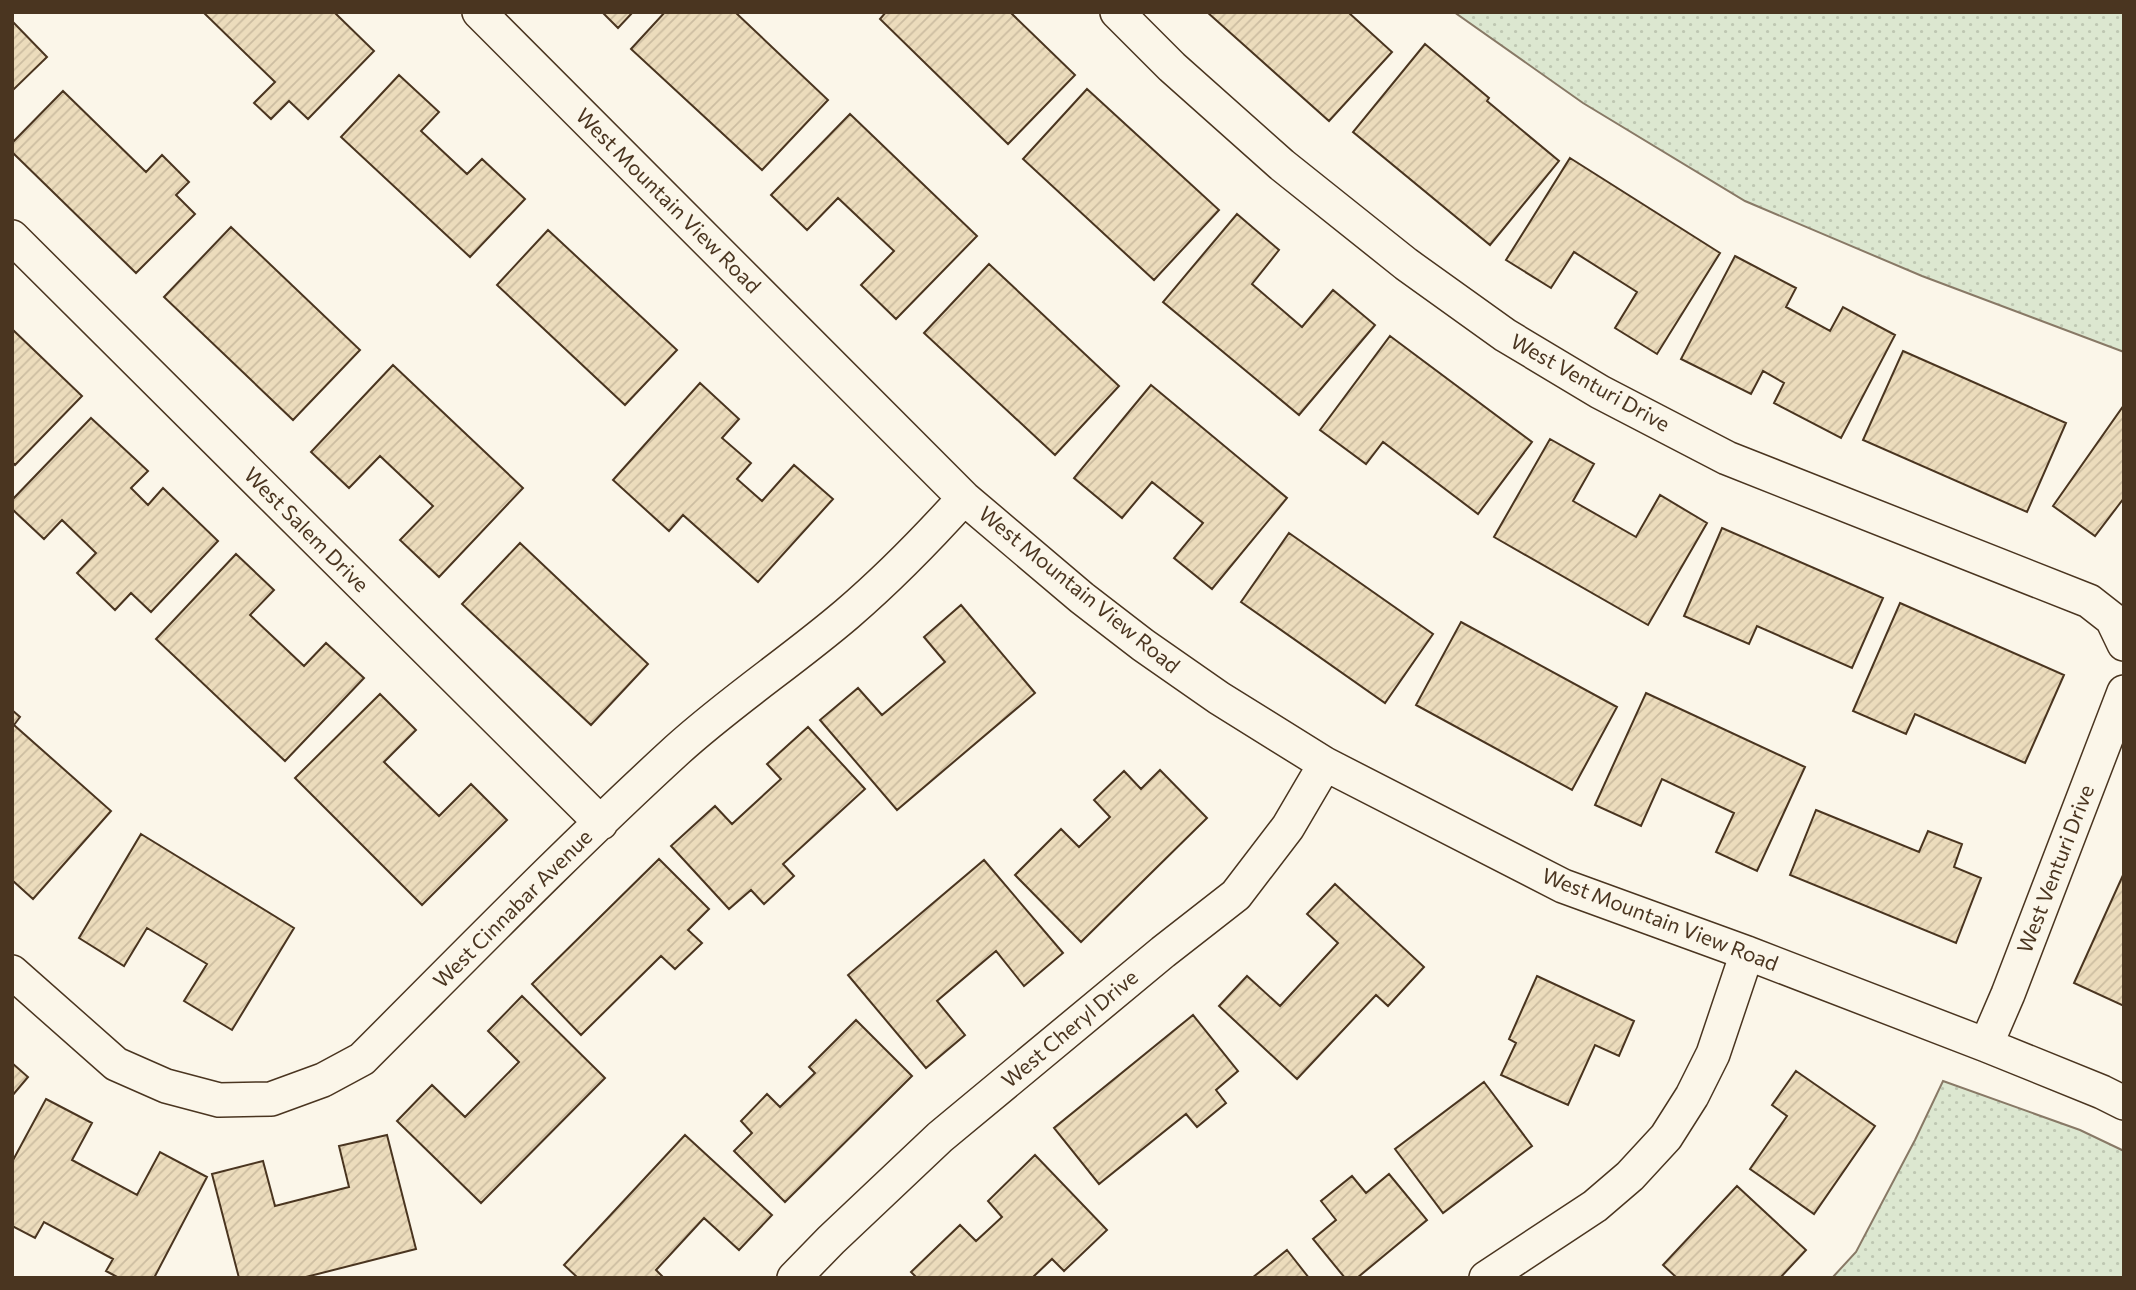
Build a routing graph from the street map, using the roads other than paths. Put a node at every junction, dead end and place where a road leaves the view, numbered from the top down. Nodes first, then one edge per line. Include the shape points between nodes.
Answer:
1 (479, 12) edge
2 (1117, 12) edge
3 (12, 237) edge
4 (964, 498) junction
5 (2124, 644) edge
6 (2124, 692) edge
7 (1325, 765) junction
8 (601, 823) junction
9 (1747, 953) junction
10 (12, 972) edge
11 (1986, 1045) junction
12 (2124, 1103) edge
13 (794, 1278) edge
14 (1486, 1278) edge

1 - 4 street, West Mountain View Road
2 - 5 street, West Venturi Drive via 1282,165 1406,264 1505,335 1601,392 1727,457 2090,600 2112,620
3 - 8 street, West Salem Drive
4 - 7 street, West Mountain View Road via 1143,645
4 - 8 street, West Cinnabar Avenue via 916,551 846,614 679,749
6 - 11 street, West Venturi Drive
7 - 9 street, West Mountain View Road via 1563,886
7 - 13 street, West Cheryl Drive via 1289,827 1236,895 940,1137
8 - 10 street, West Cinnabar Avenue via 362,1059 323,1080 271,1099 219,1100 166,1086 116,1064
9 - 11 street, West Mountain View Road
9 - 14 street via 1713,1054 1666,1137 1630,1177 1595,1206
11 - 12 street, West Mountain View Road

